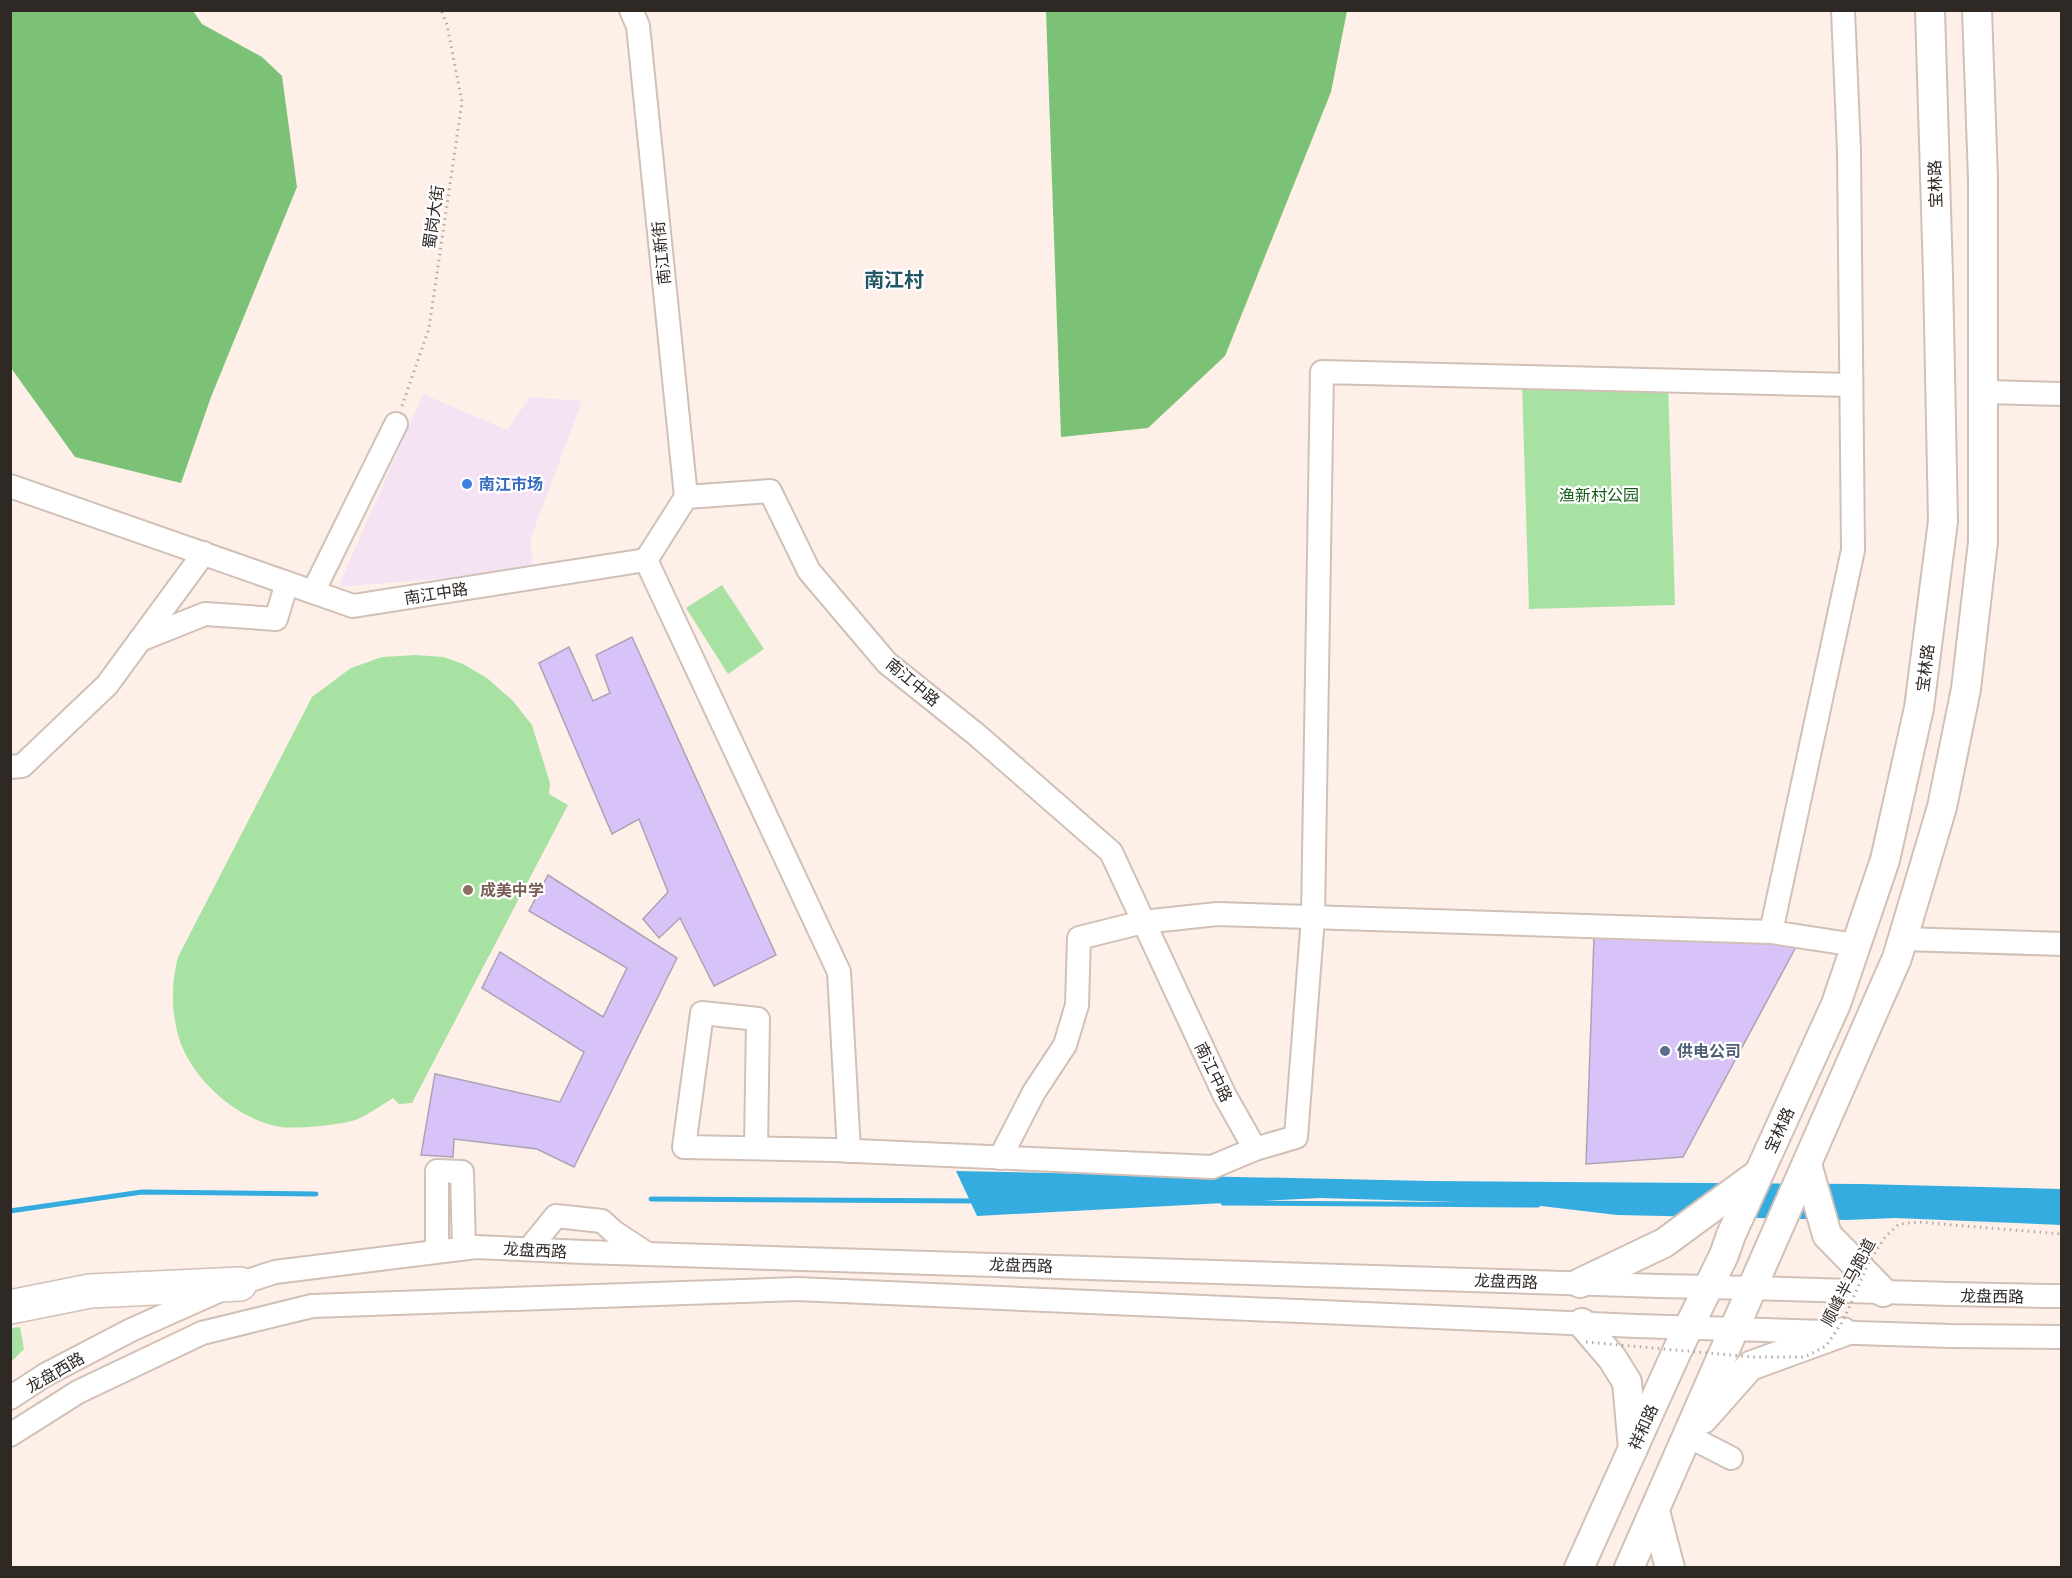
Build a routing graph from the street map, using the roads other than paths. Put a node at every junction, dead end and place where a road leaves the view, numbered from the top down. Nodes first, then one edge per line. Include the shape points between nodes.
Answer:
1 (631, 10) edge
2 (1843, 10) edge
3 (1930, 10) edge
4 (1977, 10) edge
5 (1851, 386) junction
6 (1983, 392) junction
7 (2061, 394) edge
8 (396, 424) road end
9 (10, 486) edge
10 (686, 497) junction
11 (204, 553) junction
12 (646, 560) junction
13 (287, 583) junction
14 (313, 592) junction
15 (140, 640) junction
16 (10, 767) edge
17 (1313, 917) junction
18 (1143, 922) junction
19 (1772, 932) junction
20 (1903, 939) junction
21 (2061, 944) edge
22 (1856, 945) junction
23 (756, 1148) junction
24 (1255, 1149) junction
25 (849, 1151) junction
26 (1000, 1158) junction
27 (1807, 1164) junction
28 (1759, 1172) junction
29 (464, 1248) junction
30 (529, 1250) junction
31 (437, 1251) junction
32 (647, 1254) junction
33 (1580, 1283) junction
34 (240, 1284) junction
35 (1707, 1287) junction
36 (1753, 1287) junction
37 (1883, 1293) junction
38 (2061, 1296) edge
39 (10, 1307) edge
40 (1689, 1327) junction
41 (1735, 1328) junction
42 (1584, 1332) junction
43 (1843, 1332) junction
44 (2061, 1337) edge
45 (10, 1398) edge
46 (10, 1435) edge
47 (1688, 1436) junction
48 (1633, 1450) junction
49 (1731, 1458) dead end
50 (1655, 1511) junction
51 (1581, 1567) edge
52 (1629, 1568) edge
53 (1670, 1568) edge

1 - 10 street, 南江新街 via 638,26
2 - 5 street
3 - 22 main road, 宝林路 via 1943,521 1919,708 1885,860
4 - 6 main road via 1983,179
5 - 17 street via 1322,372
5 - 19 street via 1853,550
6 - 7 street
6 - 20 main road via 1983,542 1966,689 1942,807
8 - 14 street
9 - 11 street, 南江中路
10 - 12 street
10 - 18 street, 南江中路 via 770,491 809,571 887,663 977,735 1110,852
11 - 13 street, 南江中路
11 - 15 street
12 - 14 street, 南江中路 via 353,606
12 - 25 street via 838,972
13 - 14 street, 南江中路
13 - 15 street via 276,619 205,614
15 - 16 street via 107,686 22,766
17 - 18 street via 1217,914
17 - 19 street
17 - 24 street via 1296,1137
18 - 24 street, 南江中路 via 1224,1094
18 - 26 street via 1079,938 1077,1005 1065,1046 1034,1092
19 - 22 street
20 - 21 street
20 - 27 main road
22 - 28 main road, 宝林路 via 1836,1004
23 - 23 street via 684,1147 702,1013 758,1019
23 - 25 street
24 - 26 street via 1212,1167
25 - 26 street
27 - 36 main road
27 - 37 main road via 1827,1234
28 - 33 main road via 1670,1238
28 - 35 main road, 宝林路
29 - 30 street, 龙盘西路
29 - 31 street, 龙盘西路
29 - 31 street via 462,1172 437,1171
30 - 32 street, 龙盘西路
30 - 32 street via 556,1216 602,1221
31 - 34 street, 龙盘西路 via 275,1272
32 - 33 street, 龙盘西路
33 - 35 street, 龙盘西路
34 - 39 highway via 90,1291
34 - 45 street, 龙盘西路 via 130,1329
35 - 36 street, 龙盘西路
35 - 40 main road, 祥和路
36 - 37 street, 龙盘西路
36 - 41 main road
37 - 38 street, 龙盘西路
40 - 41 street, 龙盘西路
40 - 42 street, 龙盘西路
40 - 48 main road, 祥和路
41 - 43 street, 龙盘西路
41 - 47 main road
42 - 46 street, 龙盘西路 via 796,1289 312,1306 202,1333 78,1392
42 - 48 main road via 1612,1358 1627,1382
43 - 44 street, 龙盘西路
43 - 47 main road via 1750,1366
47 - 49 street
47 - 50 main road
48 - 51 main road, 祥和路
50 - 52 main road
50 - 53 main road

